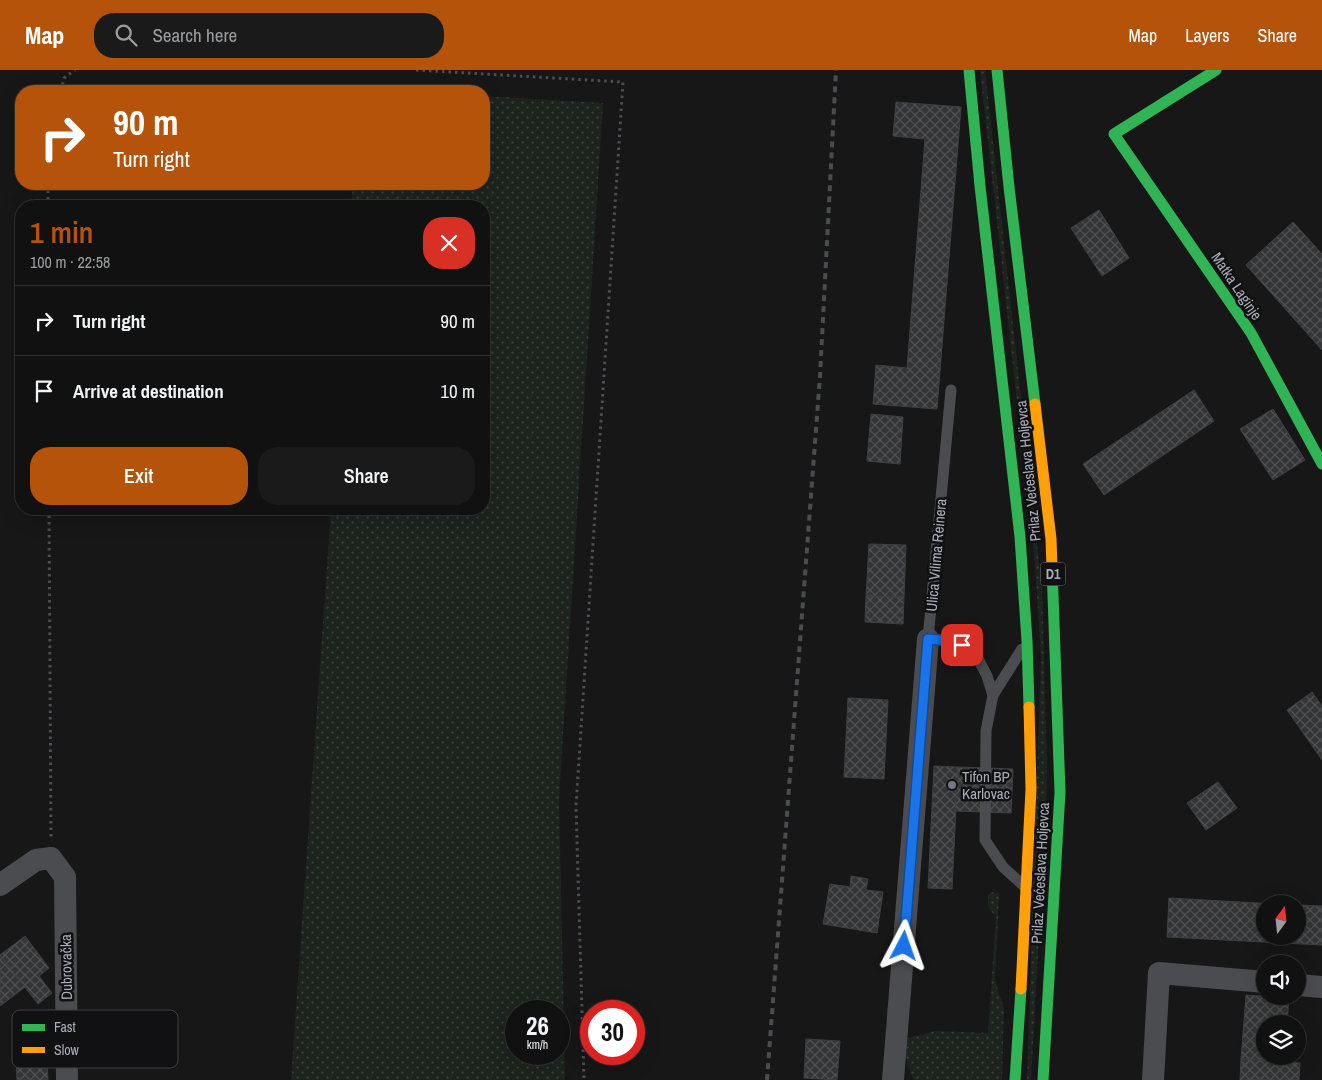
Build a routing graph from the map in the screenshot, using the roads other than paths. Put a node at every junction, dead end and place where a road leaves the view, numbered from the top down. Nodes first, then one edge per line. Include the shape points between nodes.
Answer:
1 (969, 70) edge
2 (997, 70) edge
3 (1216, 70) edge
4 (951, 390) dead end
5 (1322, 464) edge
6 (928, 639) junction
7 (1027, 641) junction
8 (993, 694) junction
9 (0, 885) edge
10 (1027, 888) junction
11 (1256, 981) edge
12 (1306, 986) edge
13 (1322, 987) edge
14 (67, 1010) edge
15 (893, 1080) edge
16 (1015, 1080) edge
17 (1043, 1080) edge
18 (1153, 1080) edge

1 - 7 main road, Prilaz Većeslava Holjevca / D1 via 1020,537
2 - 17 main road, Prilaz Većeslava Holjevca / D1 via 1051,540 1056,642 1060,792
3 - 5 main road, Matka Laginje via 1114,134 1251,333
4 - 6 lane, Ulica Vilima Reinera
6 - 8 lane via 951,641 973,649
6 - 15 street, Ulica Vilima Reinera
7 - 8 lane
7 - 10 main road, Prilaz Većeslava Holjevca / D1 via 1031,789
8 - 10 lane via 986,730 985,840 1003,867
9 - 14 street, Dubrovačka via 36,860 51,858 65,877
10 - 16 main road, Prilaz Većeslava Holjevca / D1
11 - 18 street via 1159,973
12 - 13 street

